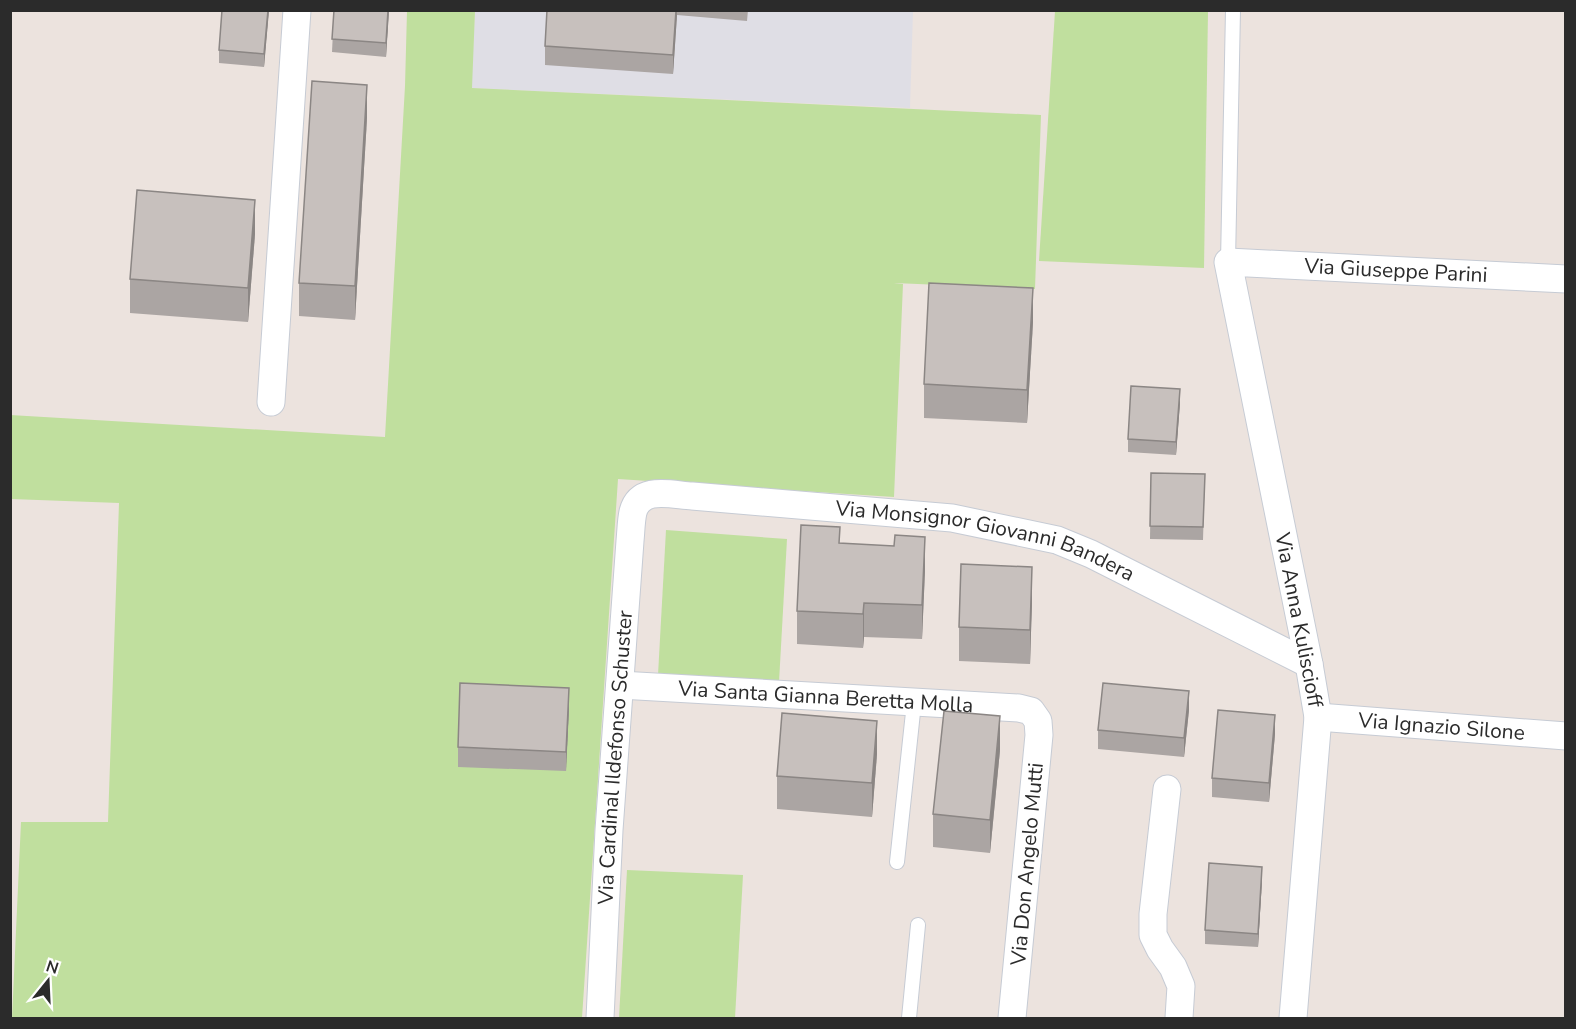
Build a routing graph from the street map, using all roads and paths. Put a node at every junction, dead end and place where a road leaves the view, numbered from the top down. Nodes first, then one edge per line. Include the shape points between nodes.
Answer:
1 (297, 10) edge
2 (1233, 10) edge
3 (1228, 262) junction
4 (1566, 279) edge
5 (271, 402) dead end
6 (640, 499) joint
7 (1310, 664) junction
8 (620, 686) junction
9 (914, 703) junction
10 (1032, 711) joint
11 (1318, 717) junction
12 (1566, 736) edge
13 (1167, 789) dead end
14 (897, 862) dead end
15 (918, 925) dead end
16 (600, 1018) edge
17 (909, 1018) edge
18 (1012, 1018) edge
19 (1179, 1018) edge
20 (1293, 1018) edge

1 - 5 street
2 - 3 lane
3 - 4 street, Via Giuseppe Parini
3 - 7 street, Via Anna Kuliscioff
6 - 7 street, Via Monsignor Giovanni Bandera via 655,493 952,518 1057,540
6 - 8 street, Via Cardinal Ildefonso Schuster via 632,514
7 - 11 street, Via Anna Kuliscioff
8 - 9 street, Via Santa Gianna Beretta Molla
8 - 16 street, Via Cardinal Ildefonso Schuster
9 - 10 street, Via Santa Gianna Beretta Molla
9 - 14 lane
10 - 18 street, Via Don Angelo Mutti via 1039,735
11 - 12 street, Via Ignazio Silone
11 - 20 street, Via Anna Kuliscioff
13 - 19 street via 1153,935 1181,986
15 - 17 lane

